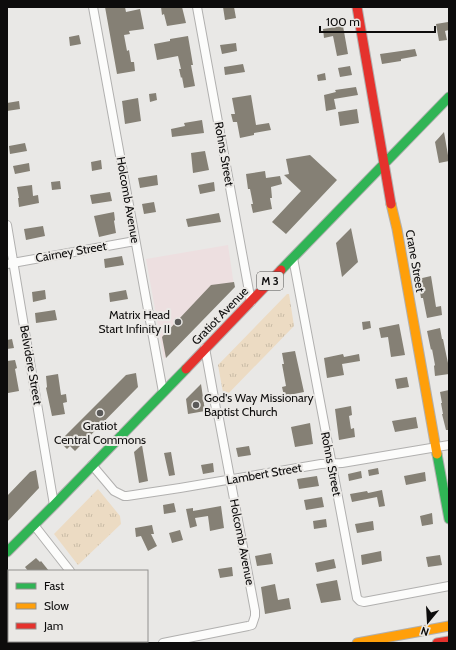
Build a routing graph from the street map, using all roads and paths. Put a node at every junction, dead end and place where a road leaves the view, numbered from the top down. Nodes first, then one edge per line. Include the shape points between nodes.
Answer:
1 (93, 7) edge
2 (197, 7) edge
3 (357, 7) edge
4 (449, 97) edge
5 (385, 163) junction
6 (7, 225) edge
7 (135, 241) junction
8 (293, 258) junction
9 (10, 264) edge
10 (251, 302) junction
11 (205, 348) junction
12 (163, 392) junction
13 (449, 445) edge
14 (436, 447) junction
15 (331, 463) junction
16 (92, 465) junction
17 (230, 480) junction
18 (54, 505) junction
19 (449, 519) edge
20 (34, 525) junction
21 (7, 552) edge
22 (69, 570) edge
23 (449, 586) edge
24 (449, 626) edge
25 (449, 641) edge
26 (163, 643) edge
27 (357, 643) edge
28 (437, 643) edge

1 - 7 street, Holcomb Avenue
2 - 10 street, Rohns Street
3 - 5 main road, Crane Street
4 - 5 main road, Gratiot Avenue / M 3
5 - 8 main road, Gratiot Avenue / M 3
5 - 14 main road, Crane Street
6 - 9 street, Belvidere Street
7 - 9 street, Cairney Street
7 - 12 street, Holcomb Avenue
8 - 10 main road, Gratiot Avenue / M 3
8 - 15 street, Rohns Street
9 - 18 street, Belvidere Street
10 - 11 main road, Gratiot Avenue / M 3
11 - 12 main road, Gratiot Avenue / M 3
11 - 17 street, Holcomb Avenue
12 - 16 main road, Gratiot Avenue / M 3
13 - 14 street, Lambert Street
14 - 15 street, Lambert Street
14 - 19 main road, Crane Street
15 - 17 street, Lambert Street
15 - 23 street, Rohns Street via 358,599 364,602
16 - 17 street, Lambert Street via 114,491 124,496
16 - 18 main road, Gratiot Avenue / M 3
17 - 26 street, Holcomb Avenue via 255,611 252,625
18 - 20 main road, Gratiot Avenue / M 3
20 - 21 main road, Gratiot Avenue / M 3
20 - 22 street
24 - 27 main road
25 - 28 main road

